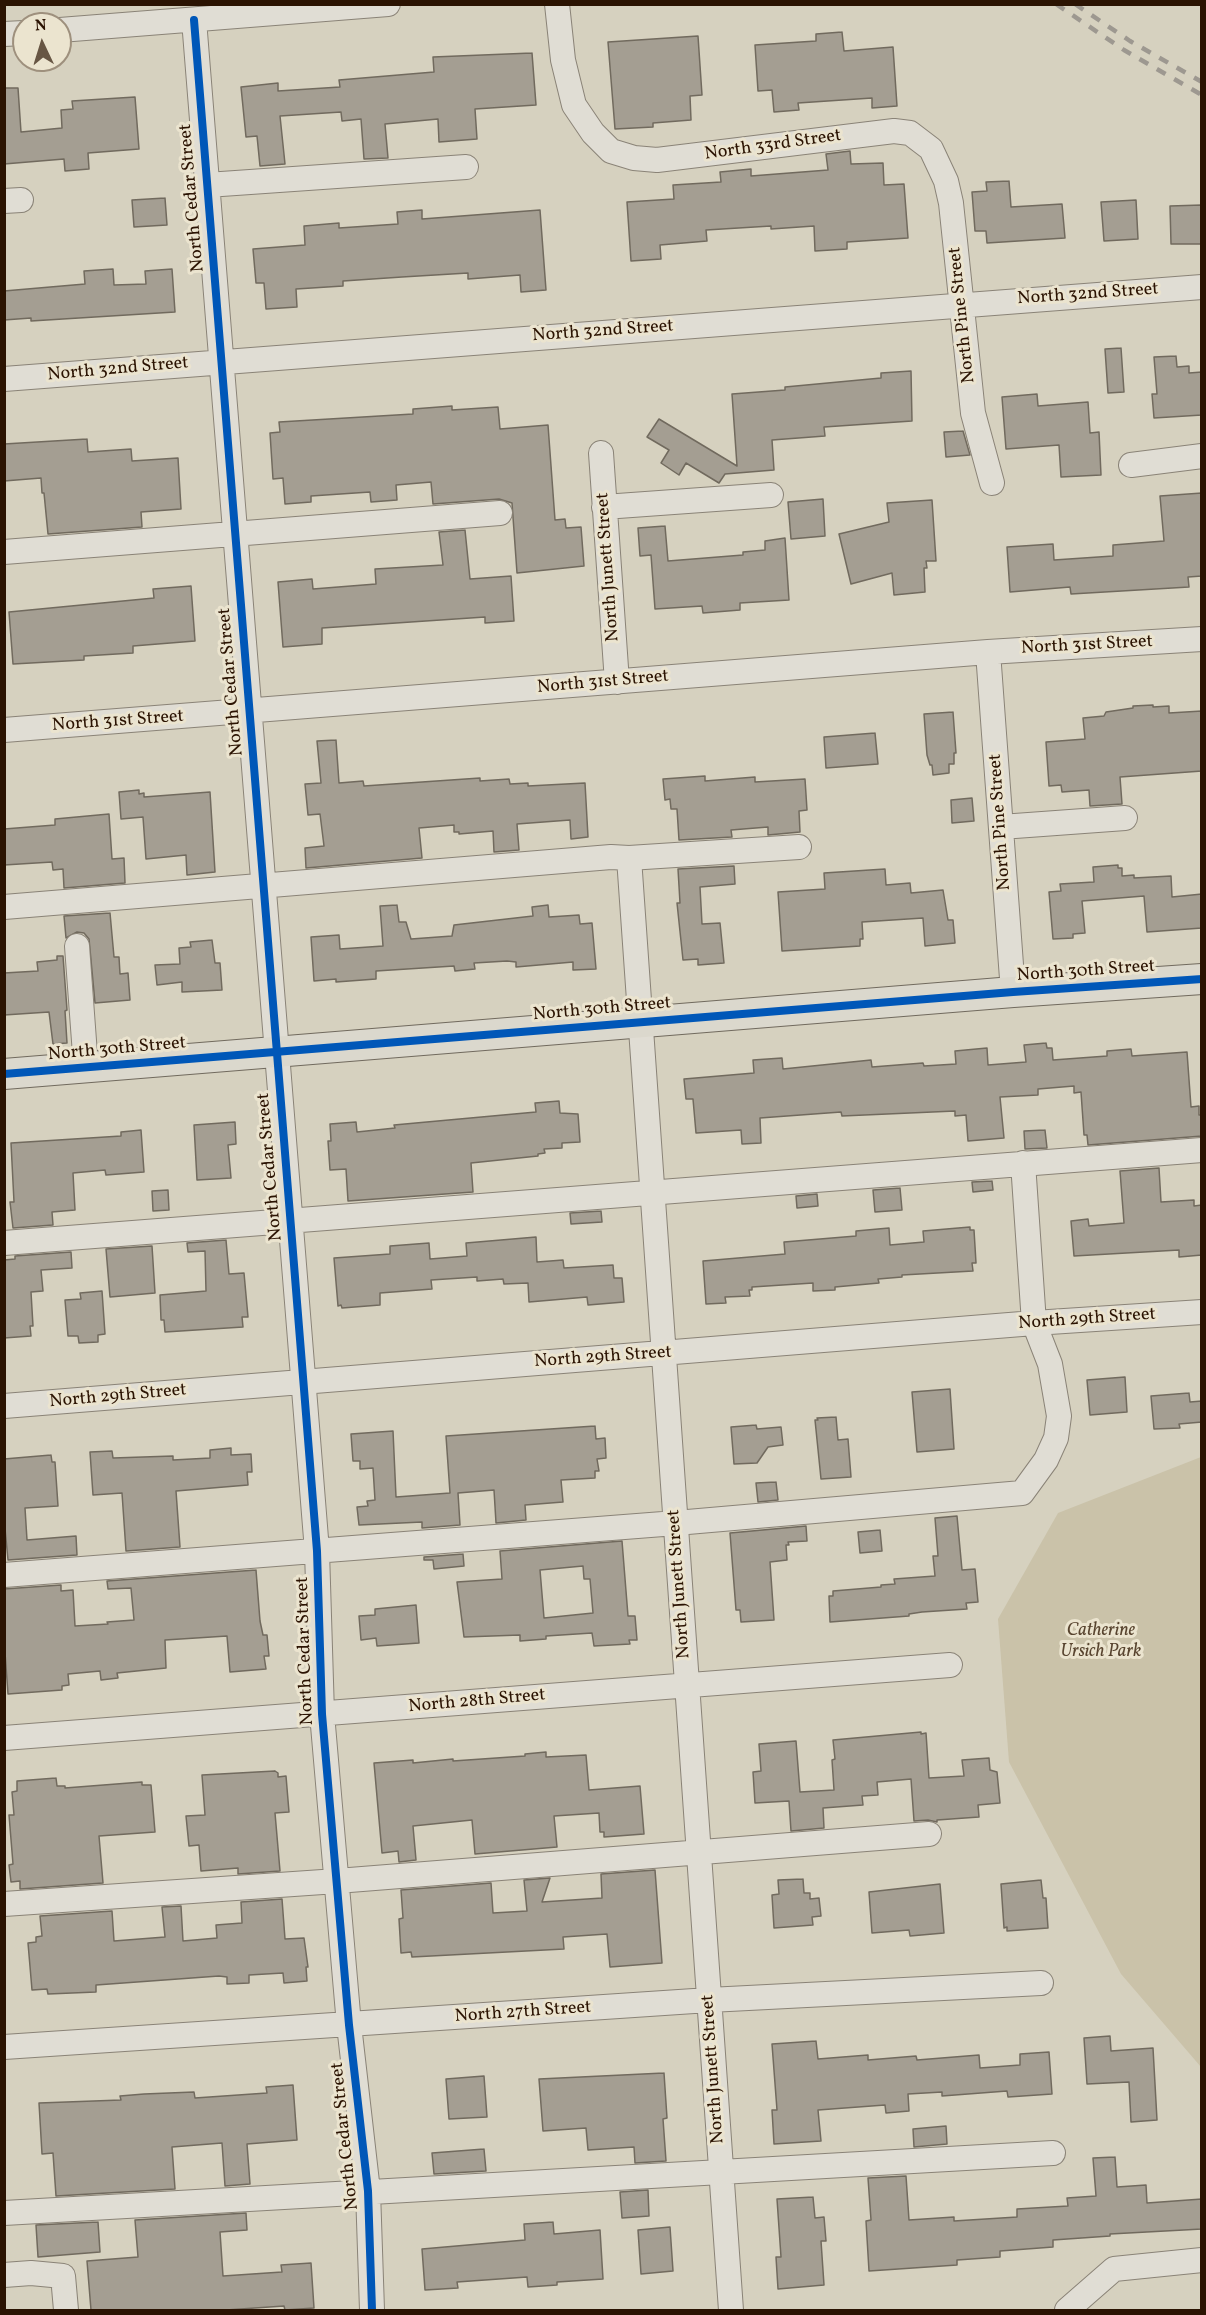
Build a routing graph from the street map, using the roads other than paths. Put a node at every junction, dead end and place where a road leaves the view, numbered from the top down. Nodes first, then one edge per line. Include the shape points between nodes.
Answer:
1 (388, 4) edge
2 (557, 4) edge
3 (194, 20) junction
4 (72, 29) edge
5 (931, 149) joint
6 (466, 167) dead end
7 (207, 184) junction
8 (1202, 287) edge
9 (961, 305) junction
10 (221, 361) junction
11 (4, 379) edge
12 (601, 453) dead end
13 (1202, 456) edge
14 (1131, 465) dead end
15 (992, 483) dead end
16 (771, 495) dead end
17 (604, 507) junction
18 (501, 513) dead end
19 (235, 534) junction
20 (4, 552) edge
21 (1202, 639) edge
22 (988, 652) junction
23 (617, 682) junction
24 (249, 712) junction
25 (4, 730) edge
26 (1125, 818) dead end
27 (1002, 828) junction
28 (799, 847) dead end
29 (629, 858) junction
30 (264, 887) junction
31 (4, 907) edge
32 (77, 946) dead end
33 (1202, 980) edge
34 (1013, 992) junction
35 (641, 1022) junction
36 (277, 1052) junction
37 (86, 1068) junction
38 (4, 1074) edge
39 (1202, 1150) edge
40 (1023, 1163) junction
41 (652, 1192) junction
42 (290, 1220) junction
43 (4, 1243) edge
44 (1202, 1312) edge
45 (1034, 1323) junction
46 (664, 1353) junction
47 (303, 1381) junction
48 (4, 1406) edge
49 (676, 1523) junction
50 (317, 1551) junction
51 (4, 1575) edge
52 (950, 1665) dead end
53 (687, 1685) junction
54 (322, 1714) junction
55 (4, 1738) edge
56 (929, 1834) dead end
57 (698, 1853) junction
58 (336, 1881) junction
59 (4, 1904) edge
60 (1041, 1983) dead end
61 (709, 2000) junction
62 (350, 2025) junction
63 (4, 2047) edge
64 (1053, 2153) dead end
65 (722, 2171) junction
66 (368, 2191) junction
67 (4, 2213) edge
68 (1202, 2260) edge
69 (4, 2275) edge
70 (66, 2310) edge
71 (372, 2310) edge
72 (731, 2310) edge
73 (1067, 2310) edge

1 - 3 street
2 - 5 street, North 33rd Street via 563,60 574,105 611,151 657,160 894,131 910,133
3 - 4 street
3 - 7 street, North Cedar Street
5 - 9 street, North Pine Street via 949,190
6 - 7 street
7 - 10 street, North Cedar Street
8 - 9 street, North 32nd Street
9 - 10 street, North 32nd Street
9 - 15 street, North Pine Street via 973,413
10 - 11 street, North 32nd Street
10 - 19 street, North Cedar Street
12 - 17 street, North Junett Street
13 - 14 street
16 - 17 street
17 - 23 street, North Junett Street
18 - 19 street
19 - 20 street
19 - 24 street, North Cedar Street
21 - 22 street, North 31st Street
22 - 23 street, North 31st Street
22 - 27 street, North Pine Street
23 - 24 street, North 31st Street
24 - 25 street, North 31st Street
24 - 30 street, North Cedar Street
26 - 27 street
27 - 34 street, North Pine Street
28 - 29 street
29 - 30 street
29 - 35 street, North Junett Street
30 - 31 street
30 - 36 street, North Cedar Street
32 - 37 street
33 - 34 main road, North 30th Street
34 - 35 main road, North 30th Street
35 - 36 main road, North 30th Street
35 - 41 street, North Junett Street
36 - 37 main road, North 30th Street
36 - 42 street, North Cedar Street
37 - 38 main road, North 30th Street
39 - 40 street
40 - 41 street
40 - 45 street
41 - 42 street
41 - 46 street, North Junett Street
42 - 43 street
42 - 47 street, North Cedar Street
44 - 45 street, North 29th Street
45 - 46 street, North 29th Street
45 - 49 street via 1050,1364 1059,1416 1056,1438 1046,1460 1022,1493
46 - 47 street, North 29th Street
46 - 49 street, North Junett Street
47 - 48 street, North 29th Street
47 - 50 street, North Cedar Street
49 - 50 street
49 - 53 street, North Junett Street
50 - 51 street
50 - 54 street, North Cedar Street
52 - 53 street, North 28th Street
53 - 54 street, North 28th Street
53 - 57 street, North Junett Street
54 - 55 street, North 28th Street
54 - 58 street, North Cedar Street
56 - 57 street
57 - 58 street
57 - 61 street, North Junett Street
58 - 59 street
58 - 62 street, North Cedar Street
60 - 61 street, North 27th Street
61 - 62 street, North 27th Street
61 - 65 street, North Junett Street
62 - 63 street, North 27th Street
62 - 66 street, North Cedar Street
64 - 65 street
65 - 66 street
65 - 72 street, North Junett Street
66 - 67 street
66 - 71 street, North Cedar Street
68 - 73 street via 1114,2269
69 - 70 street via 63,2276

